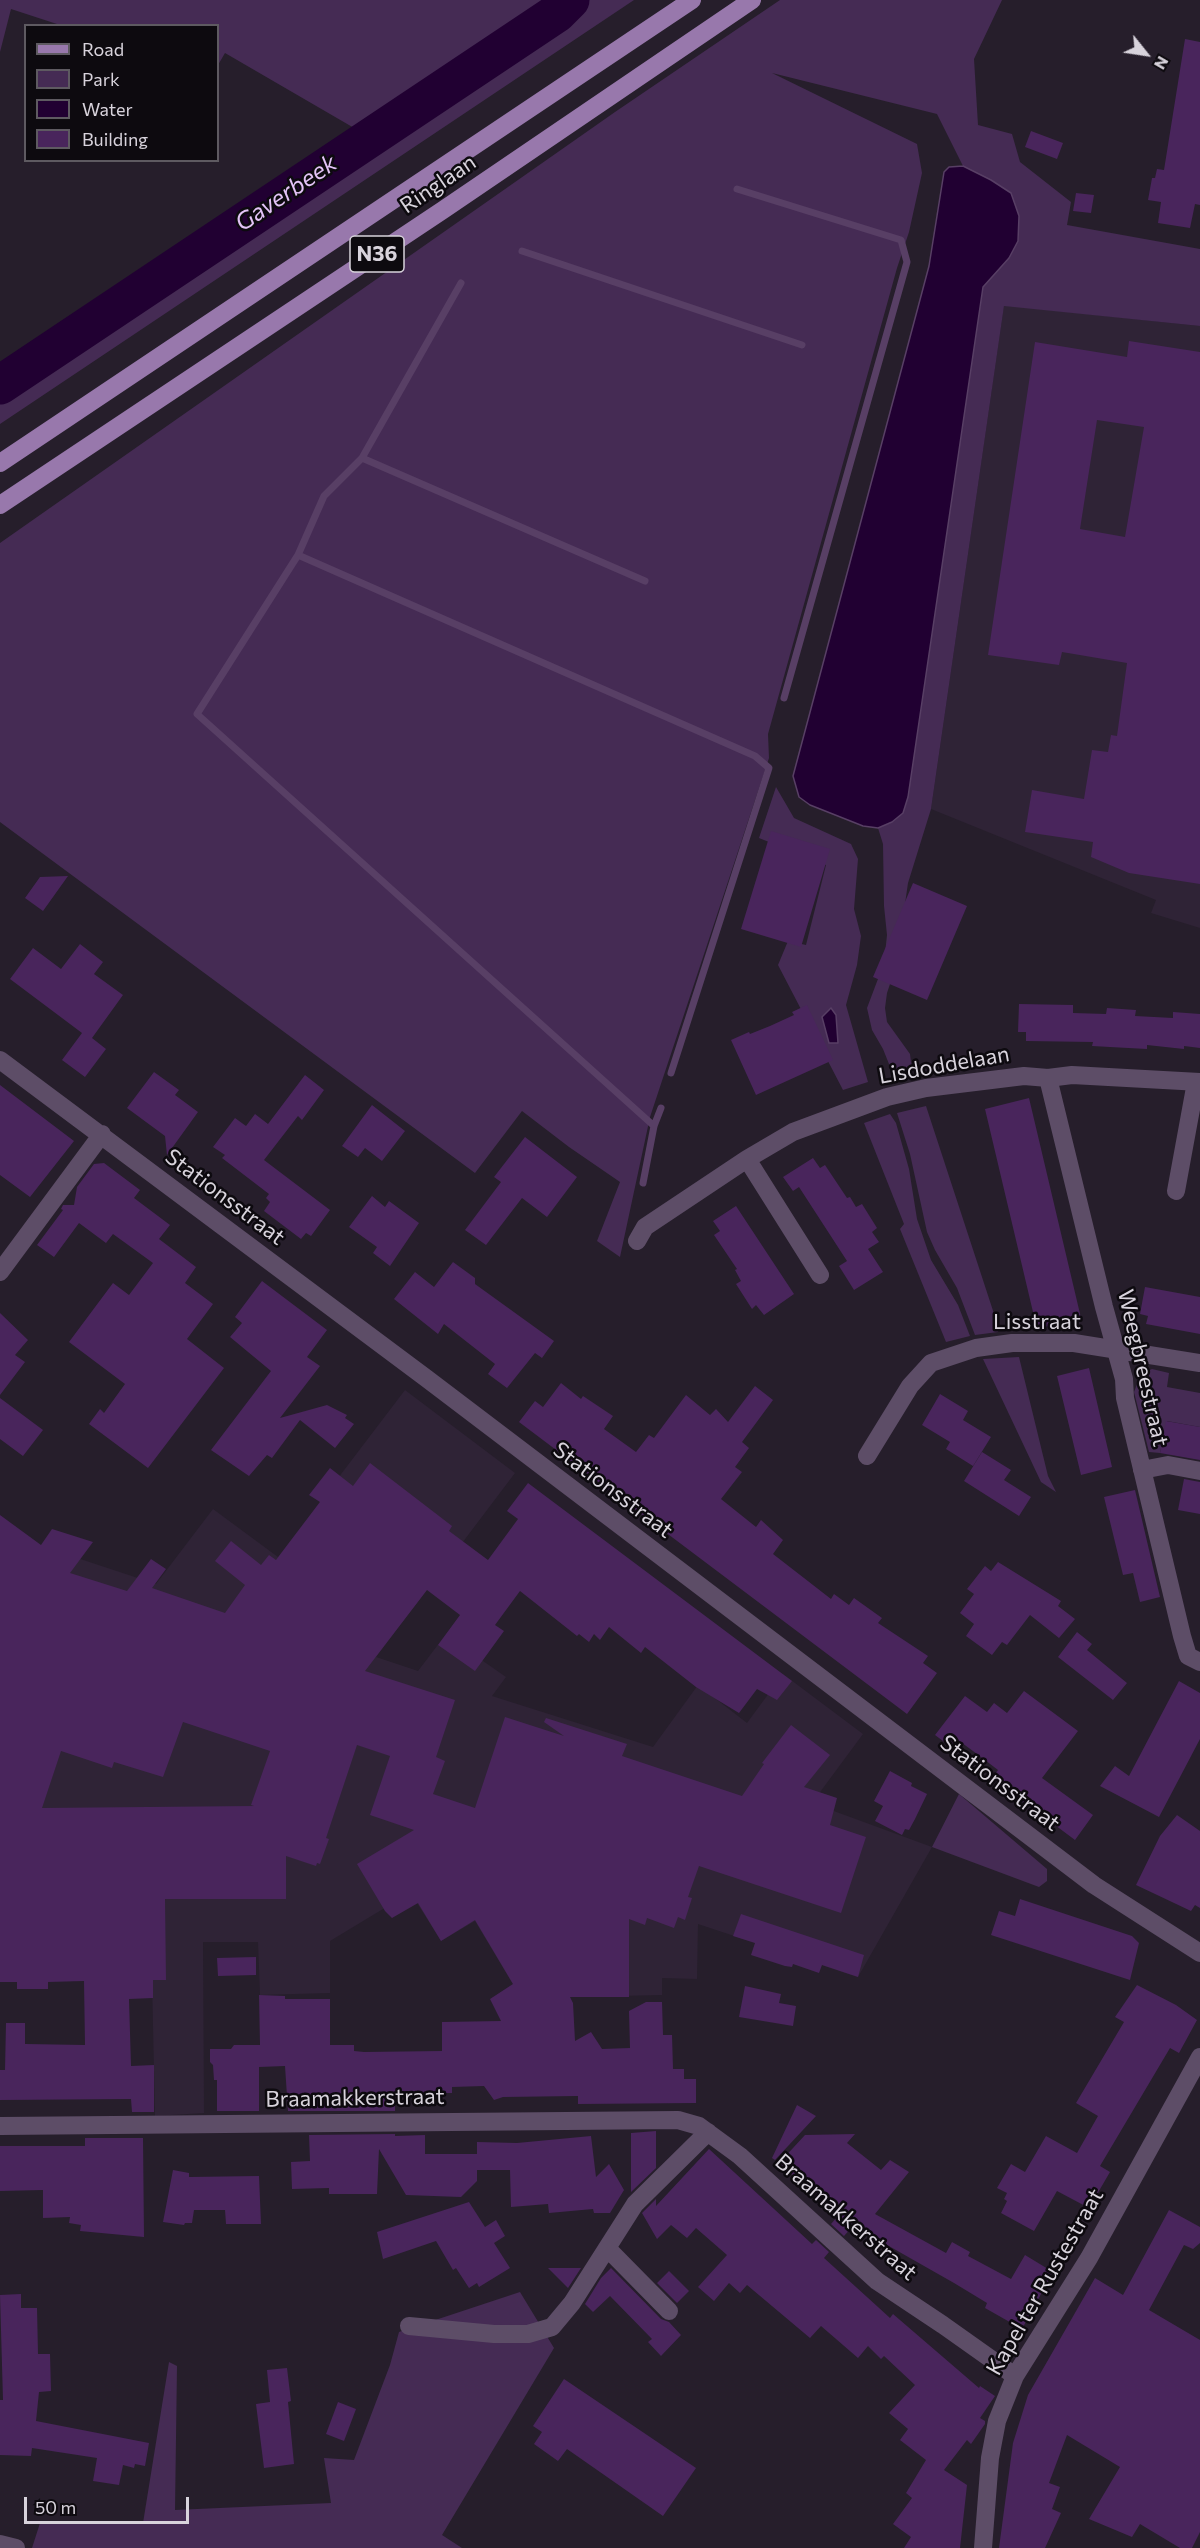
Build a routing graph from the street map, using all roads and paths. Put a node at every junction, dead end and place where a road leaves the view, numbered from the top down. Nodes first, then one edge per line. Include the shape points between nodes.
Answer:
1 (692, 0) edge
2 (752, 0) edge
3 (0, 463) edge
4 (0, 505) edge
5 (0, 1060) edge
6 (1048, 1078) junction
7 (1198, 1082) edge
8 (102, 1134) junction
9 (747, 1159) junction
10 (1176, 1191) dead end
11 (637, 1242) dead end
12 (0, 1272) edge
13 (820, 1275) dead end
14 (1116, 1349) junction
15 (1200, 1364) edge
16 (867, 1456) dead end
17 (1142, 1470) junction
18 (1200, 1471) edge
19 (1200, 1662) edge
20 (1200, 1953) edge
21 (1200, 2057) edge
22 (0, 2126) edge
23 (708, 2132) junction
24 (607, 2248) junction
25 (669, 2311) dead end
26 (409, 2326) dead end
27 (1015, 2376) junction
28 (0, 2544) edge
29 (16, 2548) edge
30 (983, 2548) edge

1 - 3 main road, Ringlaan / N36
2 - 4 main road, Ringlaan / N36
5 - 8 street, Stationsstraat
6 - 7 street, Lisdoddelaan via 1072,1075
6 - 9 street, Lisdoddelaan via 987,1079 887,1097 793,1132
6 - 14 street, Weegbreestraat
7 - 10 street, Lisdoddelaan
8 - 12 street
8 - 20 street, Stationsstraat via 1094,1885
9 - 11 street, Lisdoddelaan via 645,1227
9 - 13 street
14 - 15 street, Lisstraat
14 - 16 street, Lisstraat via 1074,1343 1012,1343 975,1348 931,1364 910,1386
14 - 17 street, Weegbreestraat
17 - 18 street via 1168,1465
17 - 19 street, Weegbreestraat via 1188,1656
21 - 27 street, Kapel ter Rustestraat via 1089,2258
22 - 23 street, Braamakkerstraat via 678,2120
23 - 24 street via 635,2204
23 - 27 street, Braamakkerstraat via 740,2156 877,2282
24 - 25 street
24 - 26 street via 552,2327 528,2334 494,2334
27 - 30 street, Kapel ter Rustestraat via 990,2457
28 - 29 street

